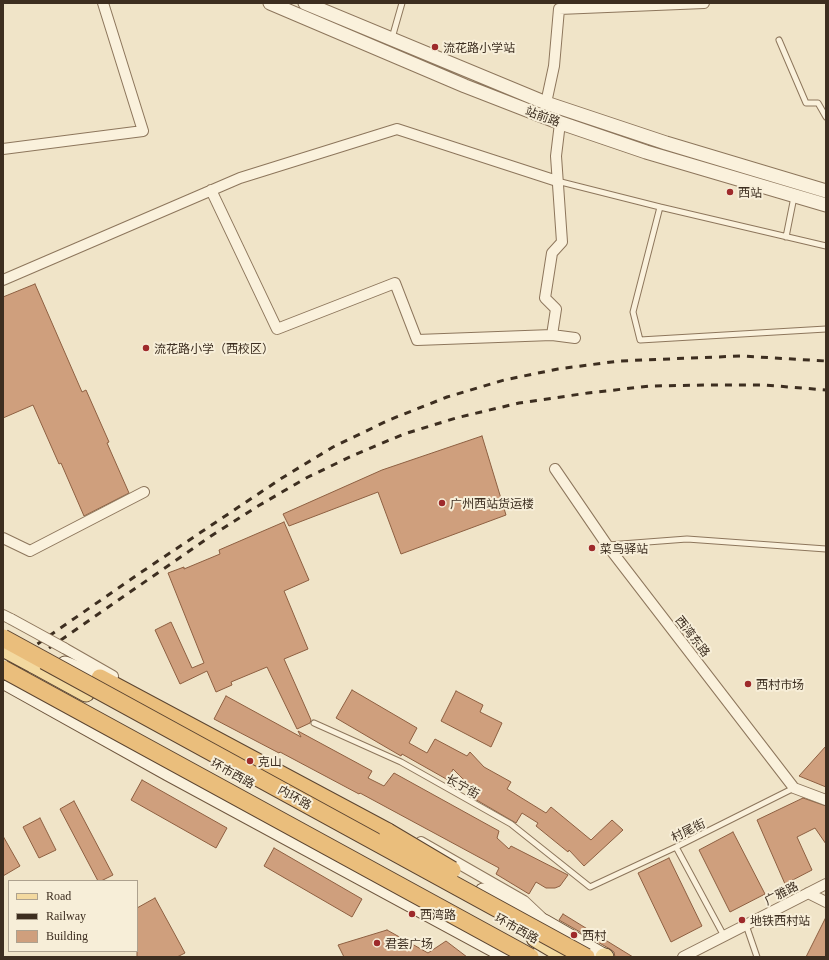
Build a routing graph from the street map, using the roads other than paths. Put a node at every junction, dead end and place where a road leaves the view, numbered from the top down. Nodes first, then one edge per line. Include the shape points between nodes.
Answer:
1 (103, 3) edge
2 (270, 3) edge
3 (305, 3) edge
4 (402, 3) edge
5 (704, 3) edge
6 (392, 39) junction
7 (779, 40) dead end
8 (546, 103) junction
9 (826, 117) edge
10 (560, 123) junction
11 (3, 149) edge
12 (557, 180) junction
13 (211, 190) junction
14 (826, 191) edge
15 (795, 196) junction
16 (826, 205) edge
17 (660, 207) junction
18 (786, 237) junction
19 (826, 246) edge
20 (3, 280) edge
21 (826, 329) edge
22 (552, 335) junction
23 (575, 338) dead end
24 (555, 469) dead end
25 (144, 492) dead end
26 (3, 538) edge
27 (607, 545) junction
28 (826, 549) edge
29 (7, 617) edge
30 (3, 638) edge
31 (3, 648) edge
32 (64, 648) junction
33 (49, 656) dead end
34 (3, 662) edge
35 (65, 664) junction
36 (26, 667) junction
37 (3, 668) edge
38 (100, 678) junction
39 (8, 684) edge
40 (52, 688) junction
41 (45, 704) junction
42 (314, 723) dead end
43 (177, 757) junction
44 (168, 773) junction
45 (794, 788) junction
46 (826, 800) edge
47 (676, 847) junction
48 (393, 859) junction
49 (826, 884) edge
50 (590, 887) joint
51 (382, 888) junction
52 (808, 893) junction
53 (826, 902) edge
54 (546, 923) junction
55 (746, 925) junction
56 (724, 936) junction
57 (562, 955) edge
58 (508, 957) edge
59 (530, 957) edge
60 (587, 957) edge
61 (605, 957) edge
62 (683, 957) edge
63 (757, 957) edge

1 - 11 street via 143,130
2 - 10 street, 站前路 via 465,86
3 - 6 street, 站前路
4 - 6 lane
5 - 8 street via 559,9 554,66
6 - 8 street, 站前路
7 - 9 lane via 806,104 818,103
8 - 14 street, 站前路 via 666,143
10 - 12 street via 556,156
10 - 15 street, 站前路 via 646,152
12 - 13 street via 396,129 240,178
12 - 17 lane
12 - 22 street via 562,242 552,253 545,298 556,309
13 - 20 street
13 - 22 street via 276,329 395,283 417,340
15 - 16 street, 站前路
15 - 18 lane
17 - 18 lane
17 - 21 lane via 633,312 640,340
18 - 19 lane
22 - 23 street
24 - 27 street, 西湾东路
25 - 26 street via 30,551
27 - 28 lane via 687,539
27 - 45 street, 西湾东路
29 - 32 street, bridge
30 - 60 highway, 内环路, bridge
31 - 36 main road, 环市西路, bridge
32 - 38 street via 77,663
32 - 54 street via 504,889 524,901
33 - 35 main road
34 - 36 main road, 环市西路
35 - 38 main road
35 - 48 main road
36 - 40 main road, 环市西路
36 - 48 main road, 环市西路
37 - 59 highway, bridge
38 - 60 highway, bridge via 394,836 507,903
39 - 41 main road
40 - 41 street
40 - 43 main road, 环市西路
41 - 44 main road
42 - 50 lane, 长宁街 via 401,762 511,824
43 - 44 street
43 - 48 main road, 环市西路
44 - 51 main road
45 - 46 street
45 - 47 lane, 村尾街
47 - 50 lane, 村尾街
47 - 56 lane
48 - 51 street
48 - 54 main road via 489,895
48 - 57 main road, 环市西路
49 - 52 street, 广雅路
51 - 58 main road
52 - 53 street
52 - 55 street, 广雅路
54 - 57 main road
54 - 61 main road
55 - 56 street, 广雅路
55 - 63 lane
56 - 62 street, 广雅路

